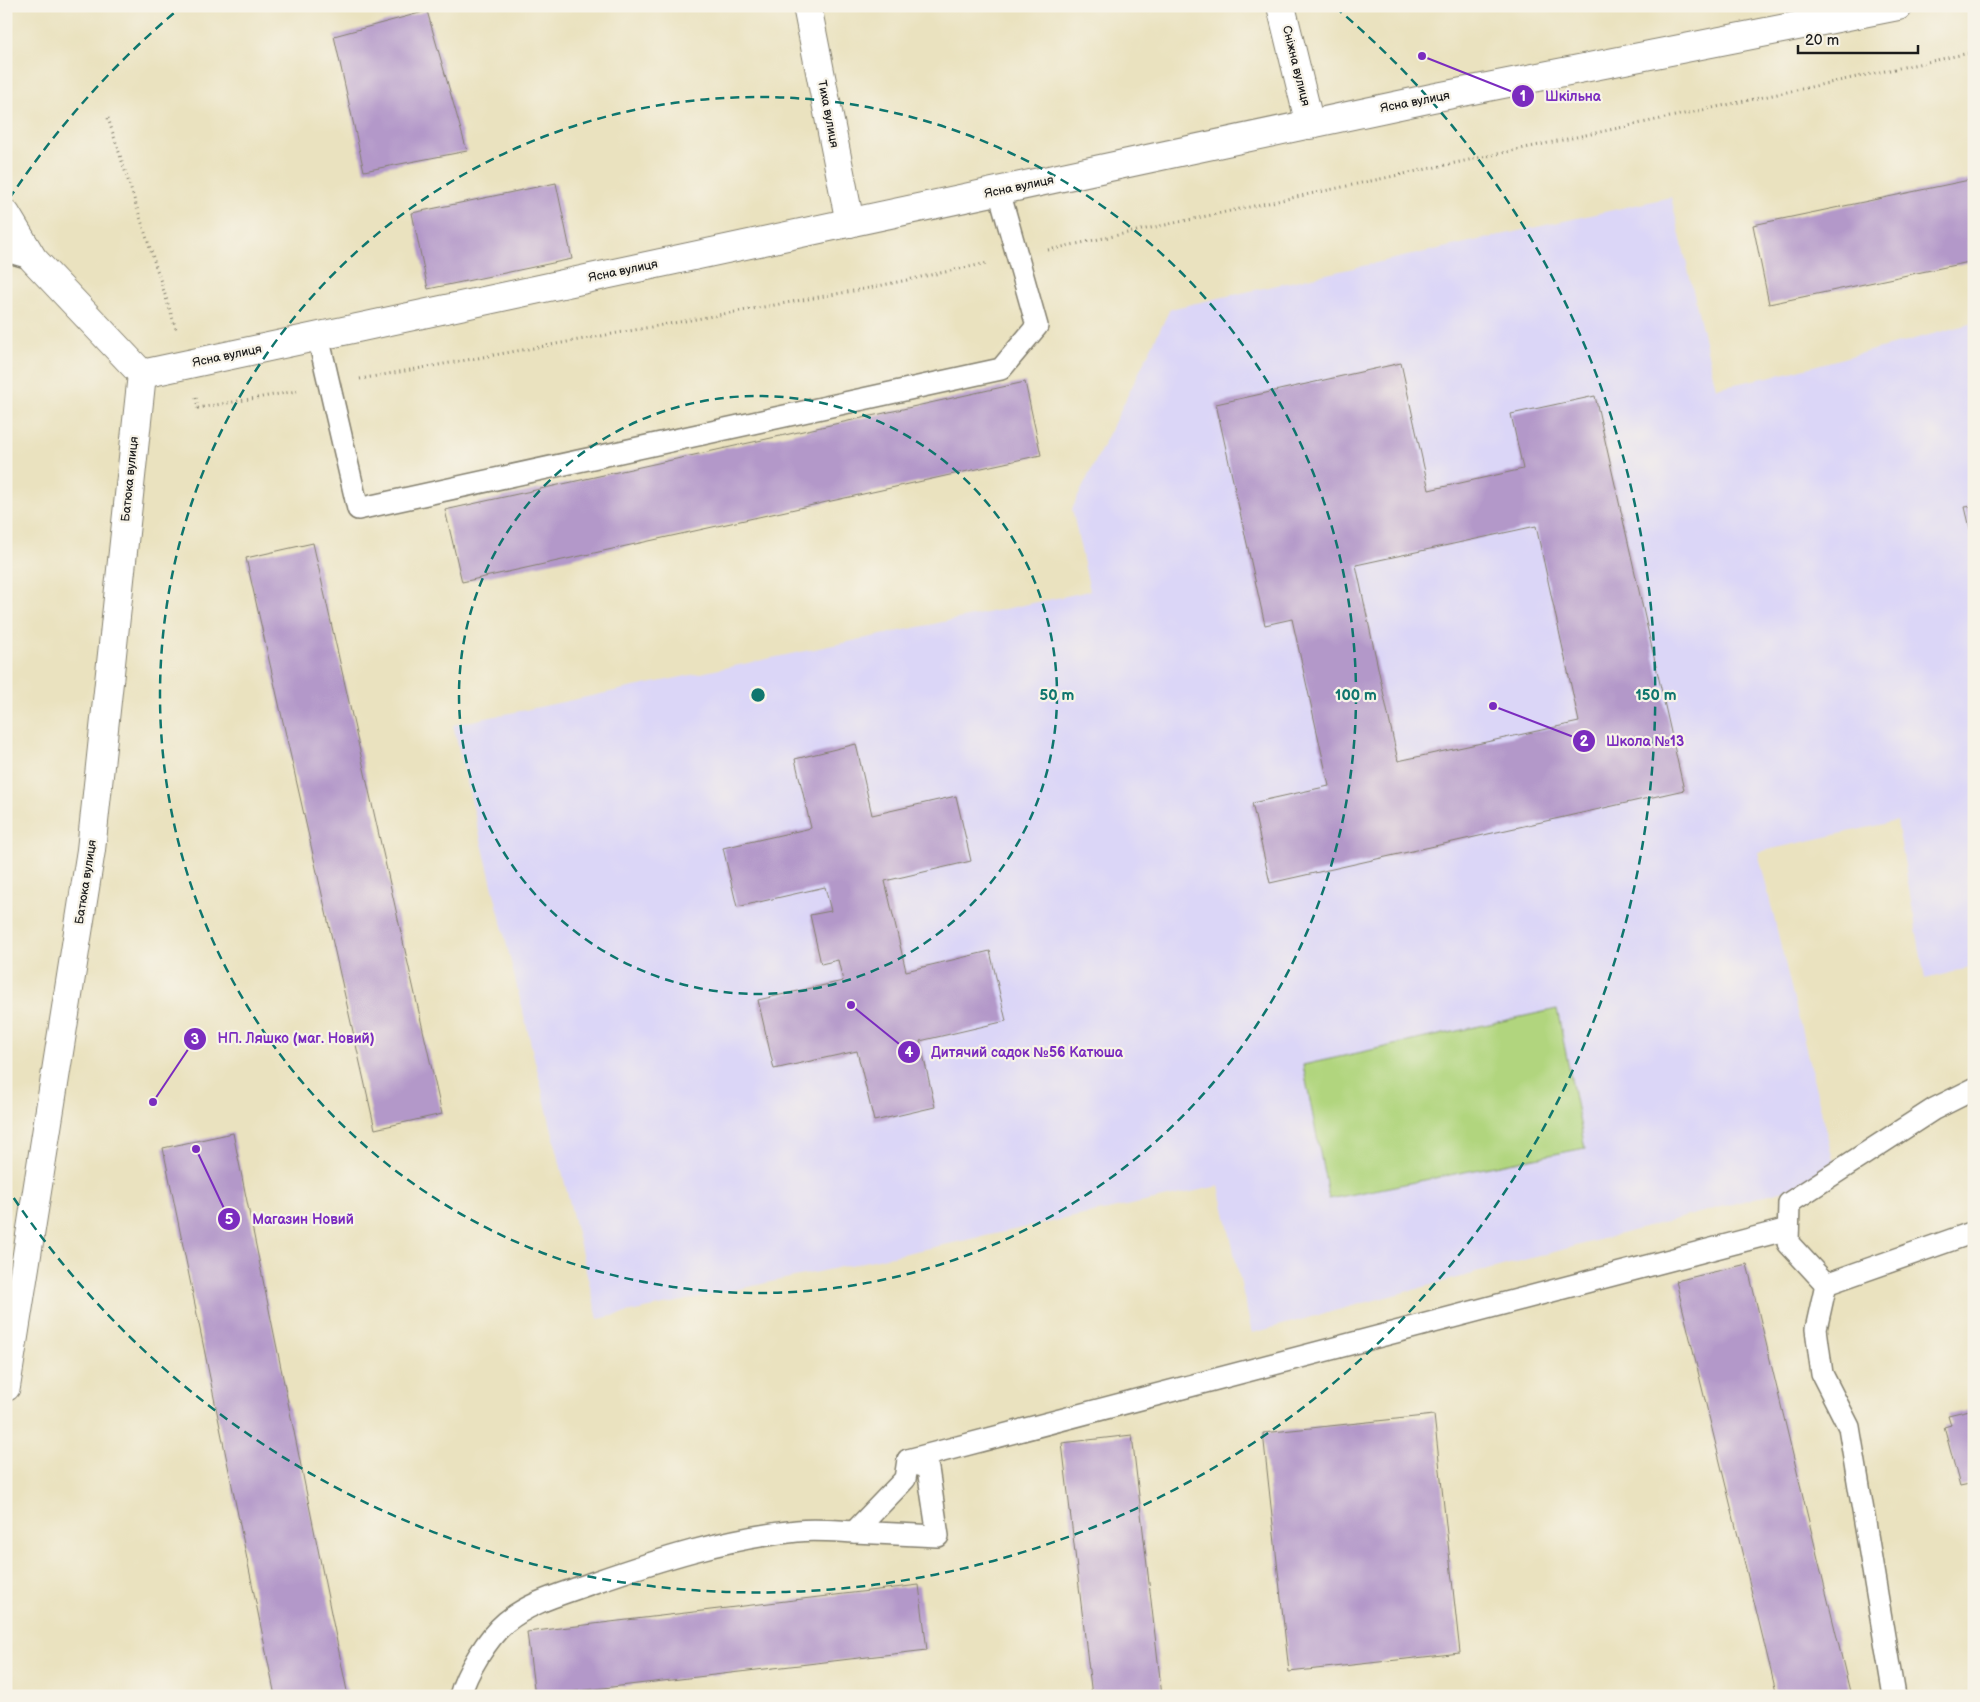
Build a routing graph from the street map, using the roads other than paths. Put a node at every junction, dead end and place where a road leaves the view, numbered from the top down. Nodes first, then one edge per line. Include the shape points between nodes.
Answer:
1 (807, 6) edge
2 (1281, 6) edge
3 (1898, 6) edge
4 (1310, 125) junction
5 (999, 191) junction
6 (6, 214) edge
7 (850, 223) junction
8 (6, 251) edge
9 (33, 259) junction
10 (318, 336) junction
11 (142, 374) junction
12 (1974, 1089) edge
13 (1788, 1229) junction
14 (1974, 1232) edge
15 (1826, 1284) junction
16 (6, 1387) edge
17 (908, 1460) junction
18 (854, 1532) junction
19 (460, 1696) edge
20 (1894, 1696) edge

1 - 7 street, Тиха вулиця
2 - 4 street, Сніжна вулиця
3 - 4 street, Ясна вулиця
4 - 5 street, Ясна вулиця
5 - 7 street, Ясна вулиця
5 - 10 lane via 1037,326 1001,369 358,509
6 - 9 street
7 - 10 street, Ясна вулиця
8 - 9 lane
9 - 11 street
10 - 11 street, Ясна вулиця
11 - 16 street, Батюка вулиця via 92,850
12 - 13 lane via 1934,1109 1789,1203
13 - 15 lane via 1788,1243
13 - 17 lane
14 - 15 lane
15 - 20 lane via 1816,1329 1822,1374 1849,1427
17 - 18 lane via 905,1479
17 - 18 lane via 928,1469 938,1536
18 - 19 lane via 798,1530 723,1542 537,1603 505,1623 480,1655

